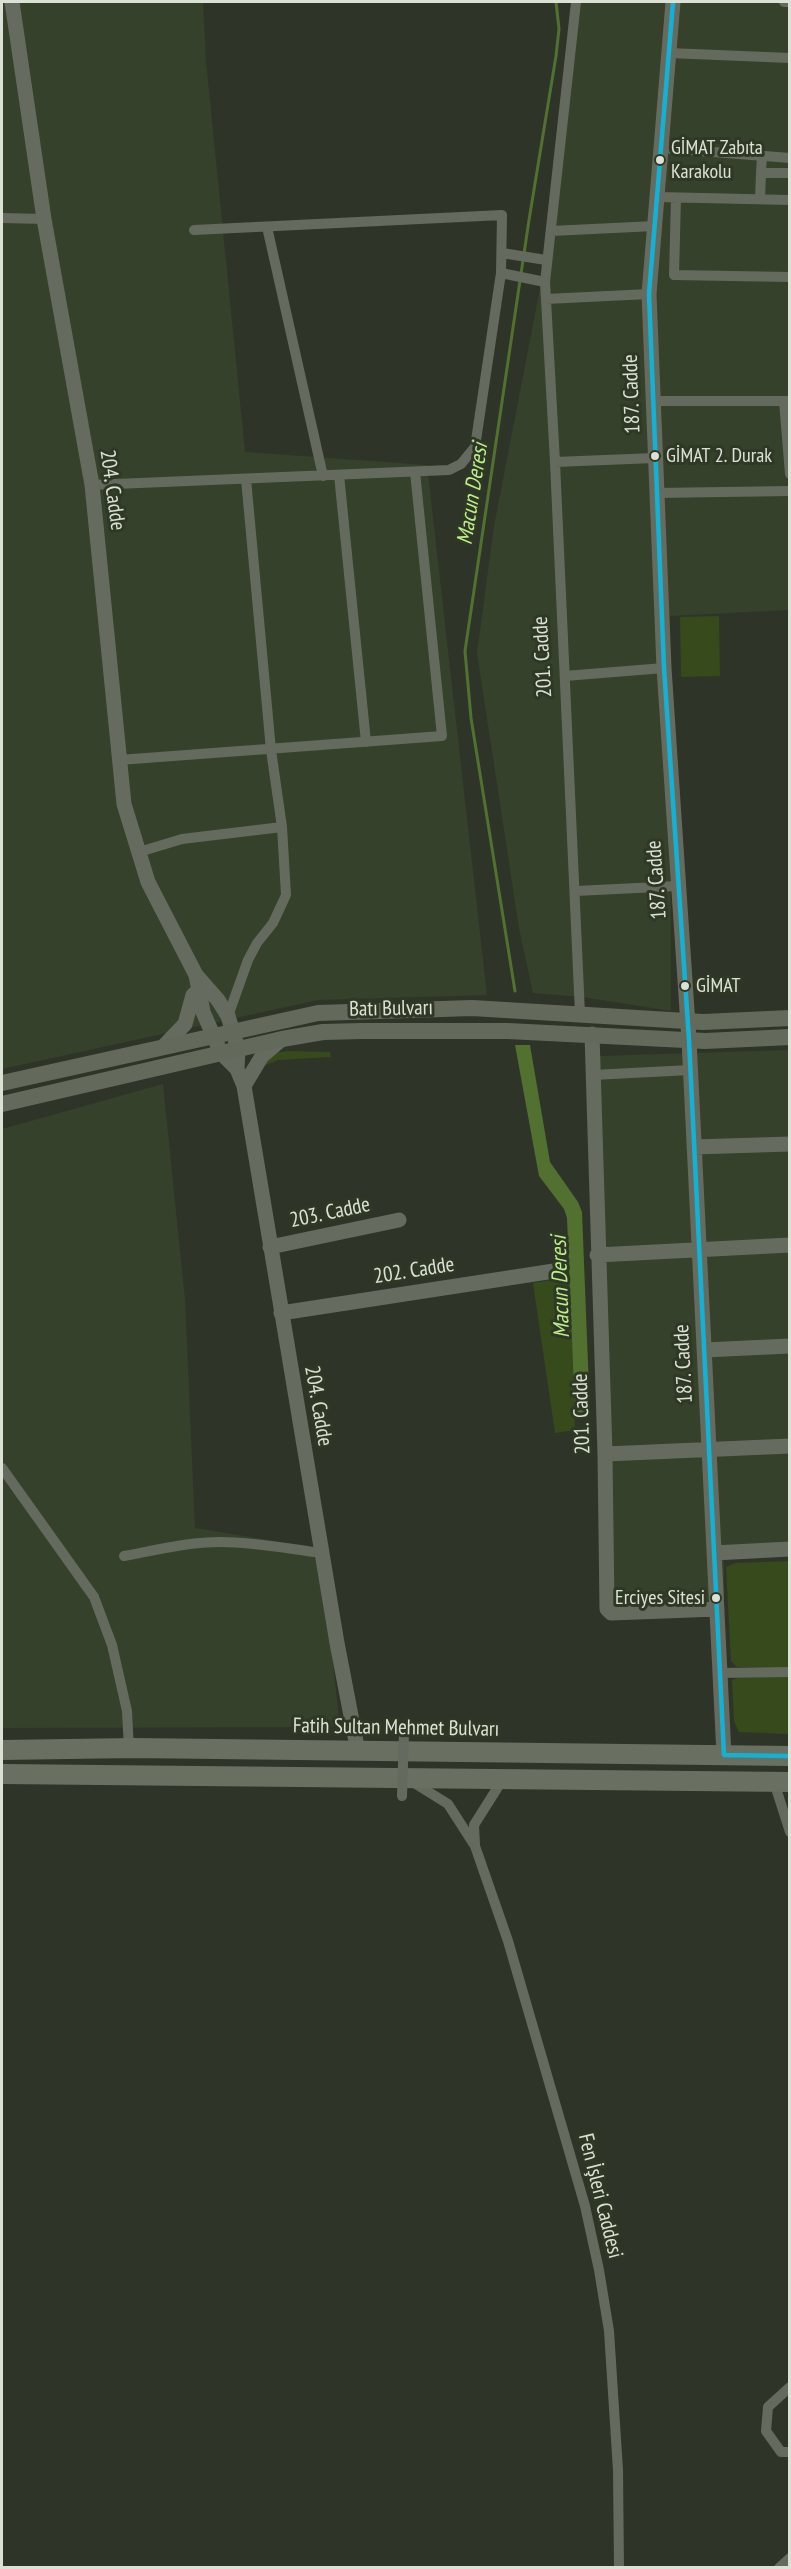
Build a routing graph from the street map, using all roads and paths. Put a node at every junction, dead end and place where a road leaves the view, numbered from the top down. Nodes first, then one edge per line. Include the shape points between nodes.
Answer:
1 (12, 2) edge
2 (576, 2) edge
3 (673, 2) edge
4 (784, 2) edge
5 (789, 2) edge
6 (669, 52) junction
7 (789, 58) edge
8 (662, 148) junction
9 (762, 156) junction
10 (789, 159) edge
11 (761, 173) junction
12 (789, 173) edge
13 (658, 197) junction
14 (676, 198) junction
15 (760, 200) junction
16 (789, 200) edge
17 (2, 218) edge
18 (44, 219) junction
19 (267, 226) junction
20 (655, 226) junction
21 (194, 230) dead end
22 (551, 231) junction
23 (502, 253) junction
24 (546, 260) junction
25 (501, 273) junction
26 (789, 277) edge
27 (545, 282) junction
28 (649, 294) junction
29 (546, 299) junction
30 (787, 401) edge
31 (653, 402) junction
32 (656, 458) junction
33 (555, 462) junction
34 (415, 472) junction
35 (789, 474) edge
36 (339, 475) junction
37 (323, 476) junction
38 (246, 479) junction
39 (92, 485) junction
40 (789, 491) edge
41 (657, 493) junction
42 (664, 668) junction
43 (565, 676) junction
44 (366, 742) junction
45 (271, 750) junction
46 (119, 760) junction
47 (282, 827) junction
48 (139, 852) junction
49 (678, 886) junction
50 (576, 891) junction
51 (196, 975) junction
52 (198, 991) junction
53 (580, 1014) junction
54 (789, 1018) edge
55 (687, 1021) junction
56 (230, 1023) junction
57 (592, 1034) junction
58 (213, 1035) junction
59 (789, 1037) edge
60 (282, 1039) junction
61 (688, 1040) junction
62 (163, 1047) junction
63 (238, 1049) junction
64 (221, 1053) junction
65 (237, 1069) junction
66 (690, 1070) junction
67 (593, 1075) junction
68 (2, 1083) edge
69 (244, 1086) junction
70 (2, 1104) edge
71 (789, 1144) edge
72 (694, 1147) junction
73 (399, 1220) dead end
74 (789, 1245) edge
75 (270, 1247) junction
76 (699, 1250) junction
77 (597, 1255) junction
78 (554, 1271) dead end
79 (281, 1313) junction
80 (789, 1346) edge
81 (704, 1350) junction
82 (789, 1446) edge
83 (709, 1448) junction
84 (605, 1454) junction
85 (2, 1468) edge
86 (789, 1549) edge
87 (322, 1553) junction
88 (714, 1553) junction
89 (124, 1557) dead end
90 (717, 1609) junction
91 (789, 1672) edge
92 (720, 1673) junction
93 (404, 1733) dead end
94 (129, 1749) junction
95 (2, 1750) edge
96 (358, 1752) junction
97 (724, 1755) junction
98 (789, 1756) edge
99 (2, 1774) edge
100 (503, 1779) junction
101 (782, 1782) edge
102 (404, 1787) junction
103 (789, 1832) edge
104 (475, 1846) junction
105 (789, 2387) edge
106 (789, 2452) edge
107 (789, 2558) edge
108 (619, 2568) edge
109 (779, 2568) edge

1 - 18 street, 204. Cadde
2 - 22 street, 201. Cadde
3 - 6 street, 187. Cadde
4 - 5 street
6 - 7 street
6 - 8 street, 187. Cadde
8 - 9 street
8 - 13 street, 187. Cadde
9 - 10 street
9 - 11 street
11 - 12 street
11 - 15 street
13 - 14 street
13 - 20 street, 187. Cadde
14 - 15 street
14 - 26 street via 674,275
15 - 16 street
17 - 18 street
18 - 39 street, 204. Cadde
19 - 21 street
19 - 23 street via 502,215
19 - 37 street
20 - 22 street
20 - 28 street, 187. Cadde
22 - 24 street, 201. Cadde
23 - 24 street
23 - 25 street
24 - 27 street, 201. Cadde
25 - 27 street
25 - 34 street via 475,447 462,464 449,470
27 - 29 street, 201. Cadde
28 - 29 street
28 - 31 street, 187. Cadde
29 - 33 street, 201. Cadde
30 - 31 street
30 - 35 street
31 - 32 street, 187. Cadde
32 - 33 street
32 - 41 street, 187. Cadde
33 - 43 street, 201. Cadde
34 - 36 street
34 - 44 street via 442,736
36 - 37 street
36 - 44 street
37 - 38 street
38 - 39 street
38 - 45 street
39 - 46 street, 204. Cadde
40 - 41 street
41 - 42 street, 187. Cadde
42 - 43 street
42 - 49 street, 187. Cadde
43 - 50 street, 201. Cadde
44 - 45 street
45 - 46 street
45 - 47 street
46 - 48 street, 204. Cadde via 124,804
47 - 48 street via 200,836
47 - 56 street via 284,904 248,960
48 - 51 street, 204. Cadde via 148,882
49 - 50 street
49 - 55 street, 187. Cadde
50 - 53 street, 201. Cadde
51 - 52 street, 204. Cadde
51 - 56 street, 204. Cadde
52 - 58 street, 204. Cadde
52 - 62 street via 193,995 185,1024
53 - 55 main road, Batı Bulvarı
53 - 56 main road, Batı Bulvarı via 472,1008 343,1012
54 - 55 main road, Batı Bulvarı
55 - 61 street, 187. Cadde
56 - 58 main road, Batı Bulvarı
56 - 63 street, 204. Cadde
57 - 60 main road, Batı Bulvarı via 362,1031
57 - 61 main road, Batı Bulvarı
57 - 67 street, 201. Cadde
58 - 62 main road, Batı Bulvarı
58 - 64 street, 204. Cadde
59 - 61 main road, Batı Bulvarı
60 - 63 main road, Batı Bulvarı
60 - 69 street via 262,1056
61 - 66 street, 187. Cadde
62 - 68 main road, Batı Bulvarı
63 - 64 main road, Batı Bulvarı
63 - 65 street, 204. Cadde
64 - 65 street, 204. Cadde
64 - 70 main road, Batı Bulvarı
65 - 69 street, 204. Cadde
66 - 67 street
66 - 72 street, 187. Cadde
67 - 77 street, 201. Cadde
69 - 75 street, 204. Cadde
71 - 72 street
72 - 76 street, 187. Cadde
73 - 75 street, 203. Cadde
74 - 76 street
75 - 79 street, 204. Cadde
76 - 77 street
76 - 81 street, 187. Cadde
77 - 84 street, 201. Cadde
78 - 79 street, 202. Cadde
79 - 87 street, 204. Cadde
80 - 81 street
81 - 83 street, 187. Cadde
82 - 83 street
83 - 84 street
83 - 88 street, 187. Cadde
84 - 90 street, 201. Cadde via 608,1612
85 - 94 street via 94,1598 112,1645 127,1711
86 - 88 street
87 - 89 street via 219,1542
87 - 96 street, 204. Cadde
88 - 90 street, 187. Cadde
90 - 92 street, 187. Cadde
91 - 92 street
92 - 97 street, 187. Cadde
93 - 102 street, bridge
94 - 95 highway, Fatih Sultan Mehmet Bulvarı
94 - 96 highway, Fatih Sultan Mehmet Bulvarı
96 - 97 highway, Fatih Sultan Mehmet Bulvarı
97 - 98 highway, Fatih Sultan Mehmet Bulvarı
99 - 102 highway
100 - 101 highway
100 - 102 highway
100 - 104 street via 474,1825
101 - 103 street
102 - 104 street via 448,1804
104 - 108 street, Fen İşleri Caddesi via 515,1963 585,2206 599,2270 614,2397
105 - 106 street via 768,2407 766,2431 781,2452
107 - 109 street

